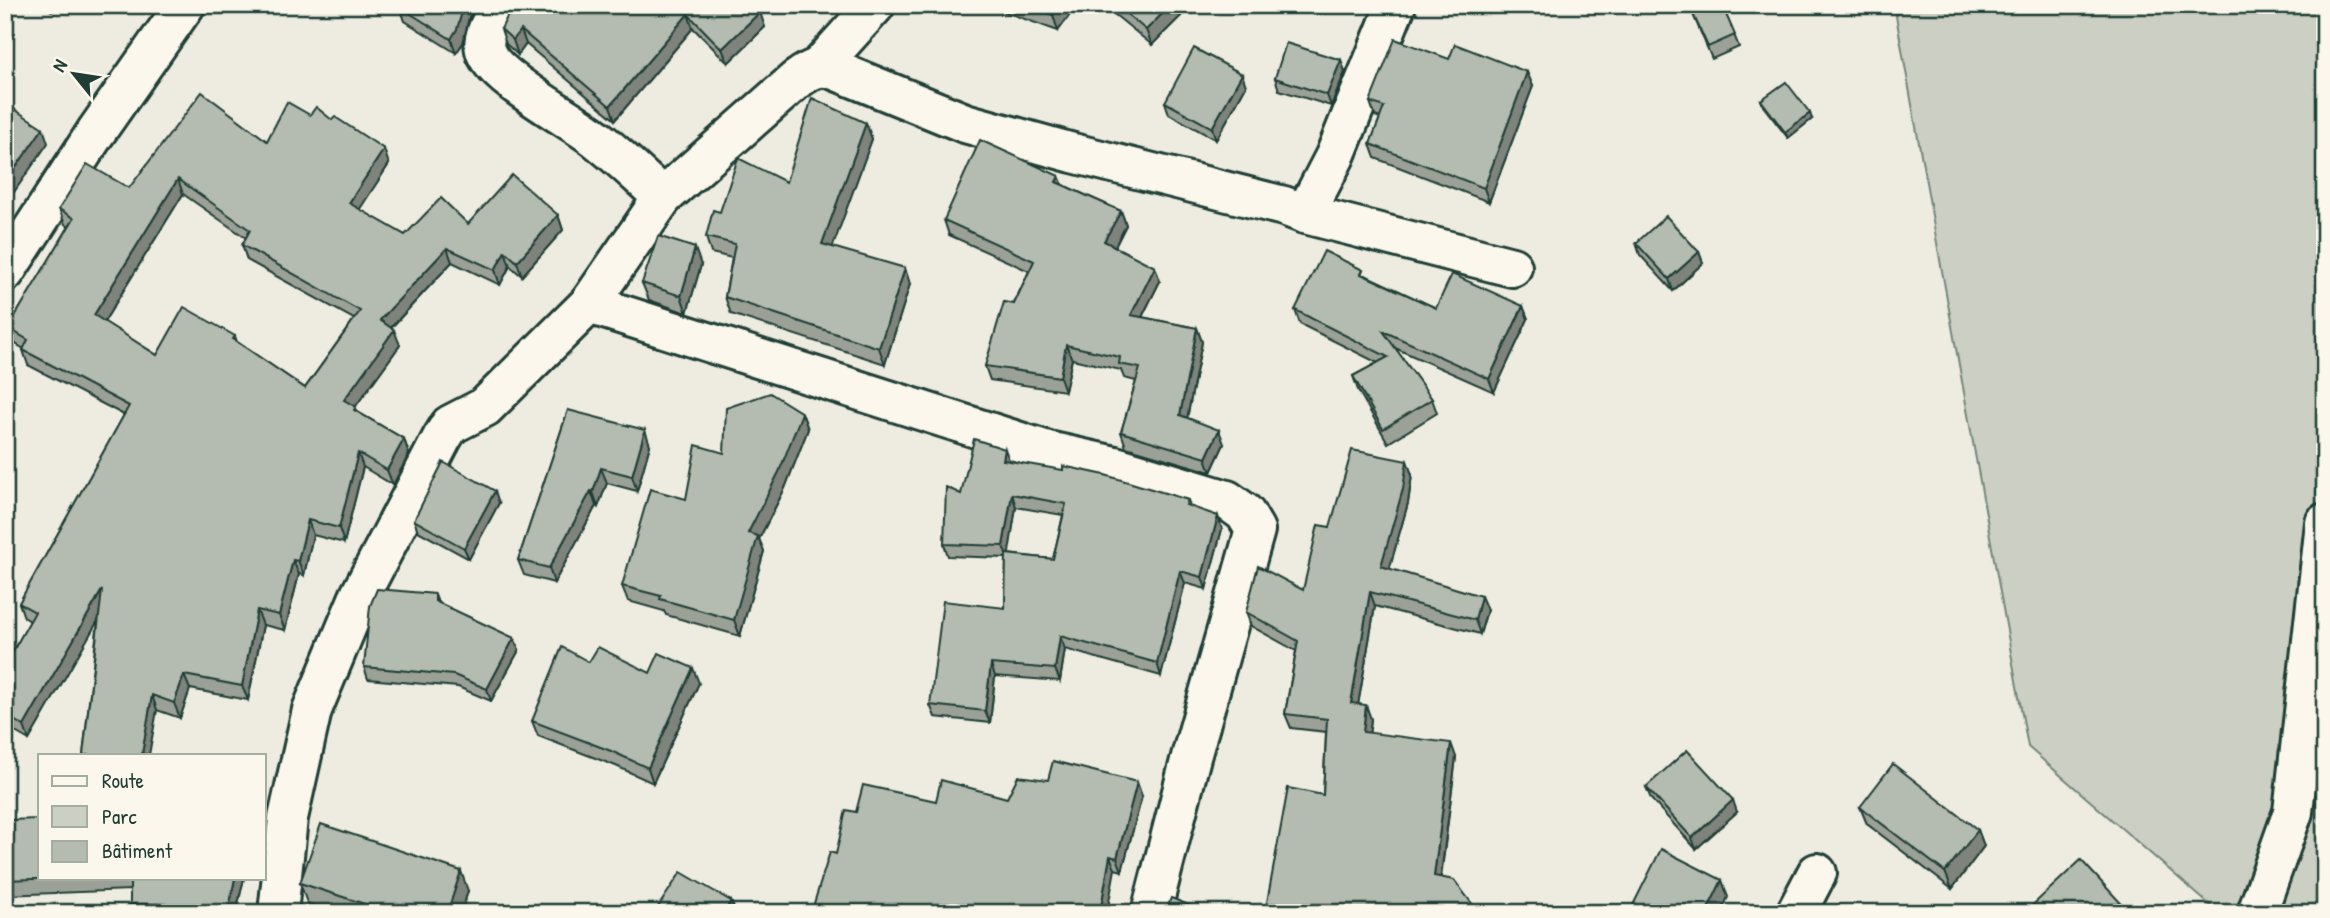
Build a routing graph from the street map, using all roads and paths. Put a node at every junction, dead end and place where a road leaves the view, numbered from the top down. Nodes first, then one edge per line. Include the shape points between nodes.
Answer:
1 (185, 5) edge
2 (502, 5) edge
3 (875, 5) edge
4 (1396, 5) edge
5 (820, 66) junction
6 (663, 197) junction
7 (1305, 214) junction
8 (1512, 267) dead end
9 (5, 272) edge
10 (589, 304) junction
11 (2325, 523) edge
12 (1817, 873) dead end
13 (278, 913) edge
14 (1151, 913) edge
15 (1796, 913) edge
16 (2257, 913) edge

1 - 9 street
2 - 6 street via 485,40 485,51 501,73 597,139
3 - 5 street
4 - 7 street via 1335,156
5 - 6 street via 796,80
5 - 7 street via 965,123
6 - 10 street
7 - 8 street
10 - 13 street via 485,407 450,425 359,597 312,710 288,818
10 - 14 street via 1048,451 1227,500 1245,513 1255,530
11 - 16 street via 2293,812
12 - 15 street

